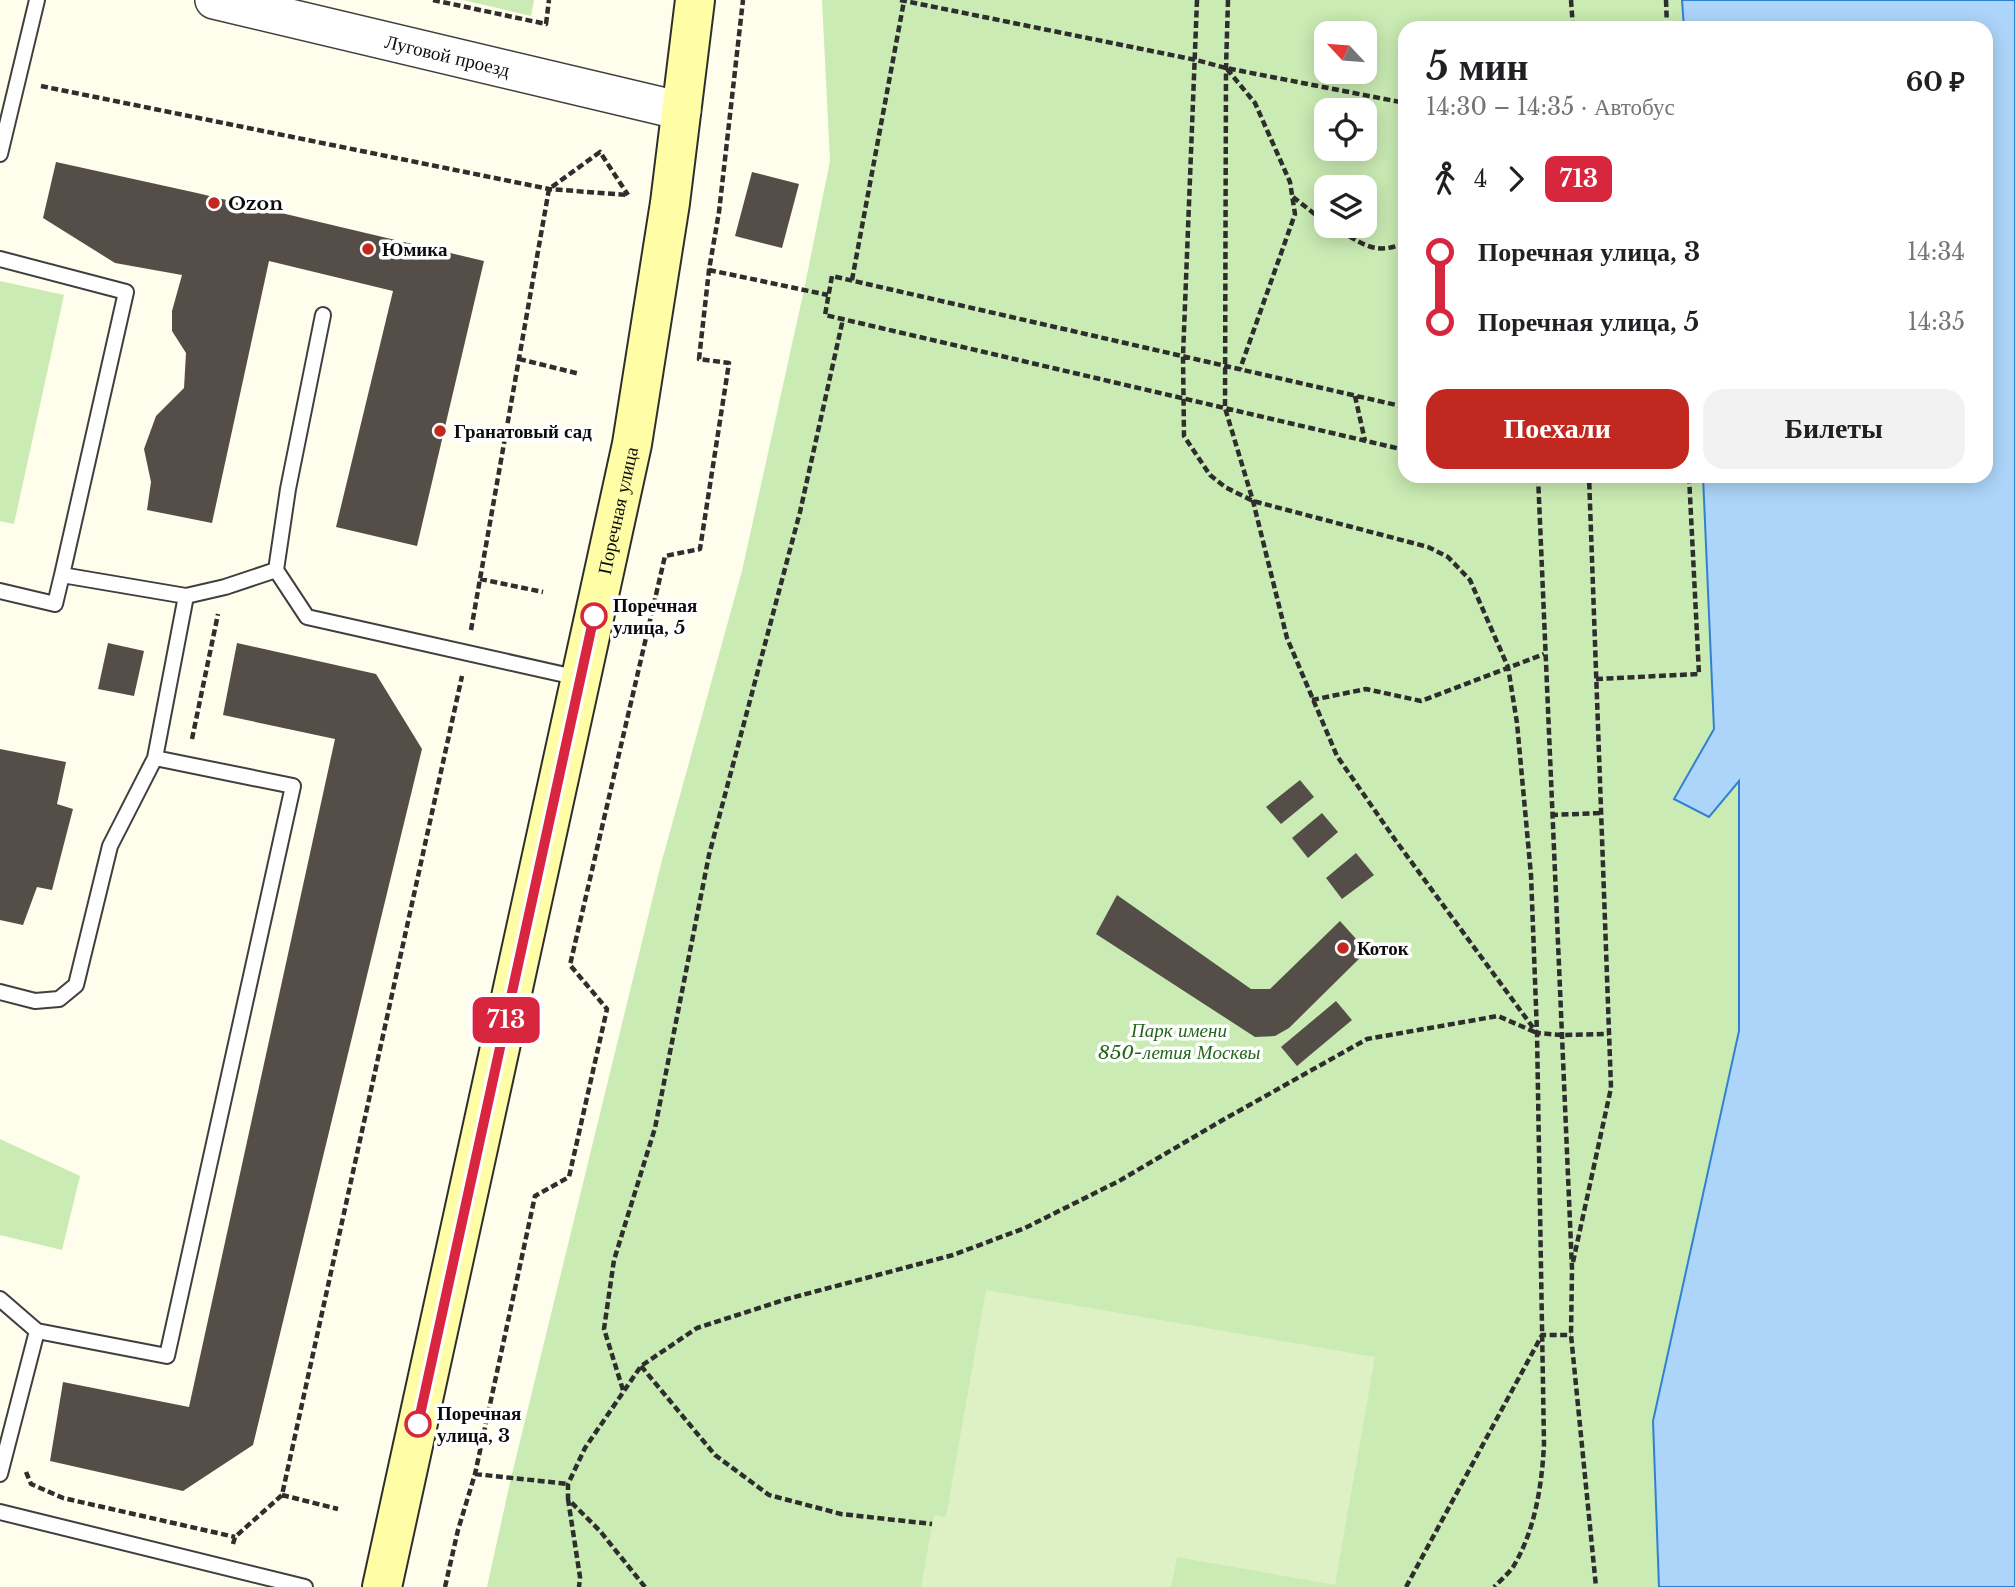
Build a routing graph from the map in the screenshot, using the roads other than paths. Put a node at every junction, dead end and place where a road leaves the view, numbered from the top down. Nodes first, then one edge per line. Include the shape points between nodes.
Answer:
1 (37, 0) edge
2 (214, 0) edge
3 (695, 0) edge
4 (682, 111) junction
5 (0, 154) edge
6 (0, 259) edge
7 (323, 314) dead end
8 (276, 570) junction
9 (62, 575) junction
10 (0, 591) edge
11 (186, 596) junction
12 (581, 678) junction
13 (155, 758) junction
14 (0, 992) edge
15 (0, 1298) edge
16 (37, 1331) junction
17 (0, 1474) edge
18 (0, 1512) edge
19 (305, 1587) edge
20 (382, 1587) edge

1 - 5 lane
2 - 4 street, Луговой проезд
3 - 4 main road, Поречная улица
4 - 12 main road, Поречная улица via 632,444
6 - 9 lane via 126,292
7 - 8 lane
8 - 11 lane
8 - 12 lane via 307,617
9 - 10 lane via 55,604
9 - 11 lane
11 - 13 lane
12 - 20 main road, Поречная улица
13 - 14 lane via 110,846 76,985 59,999 35,1001
13 - 16 lane via 293,786 167,1356
15 - 16 lane
16 - 17 lane
18 - 19 lane

